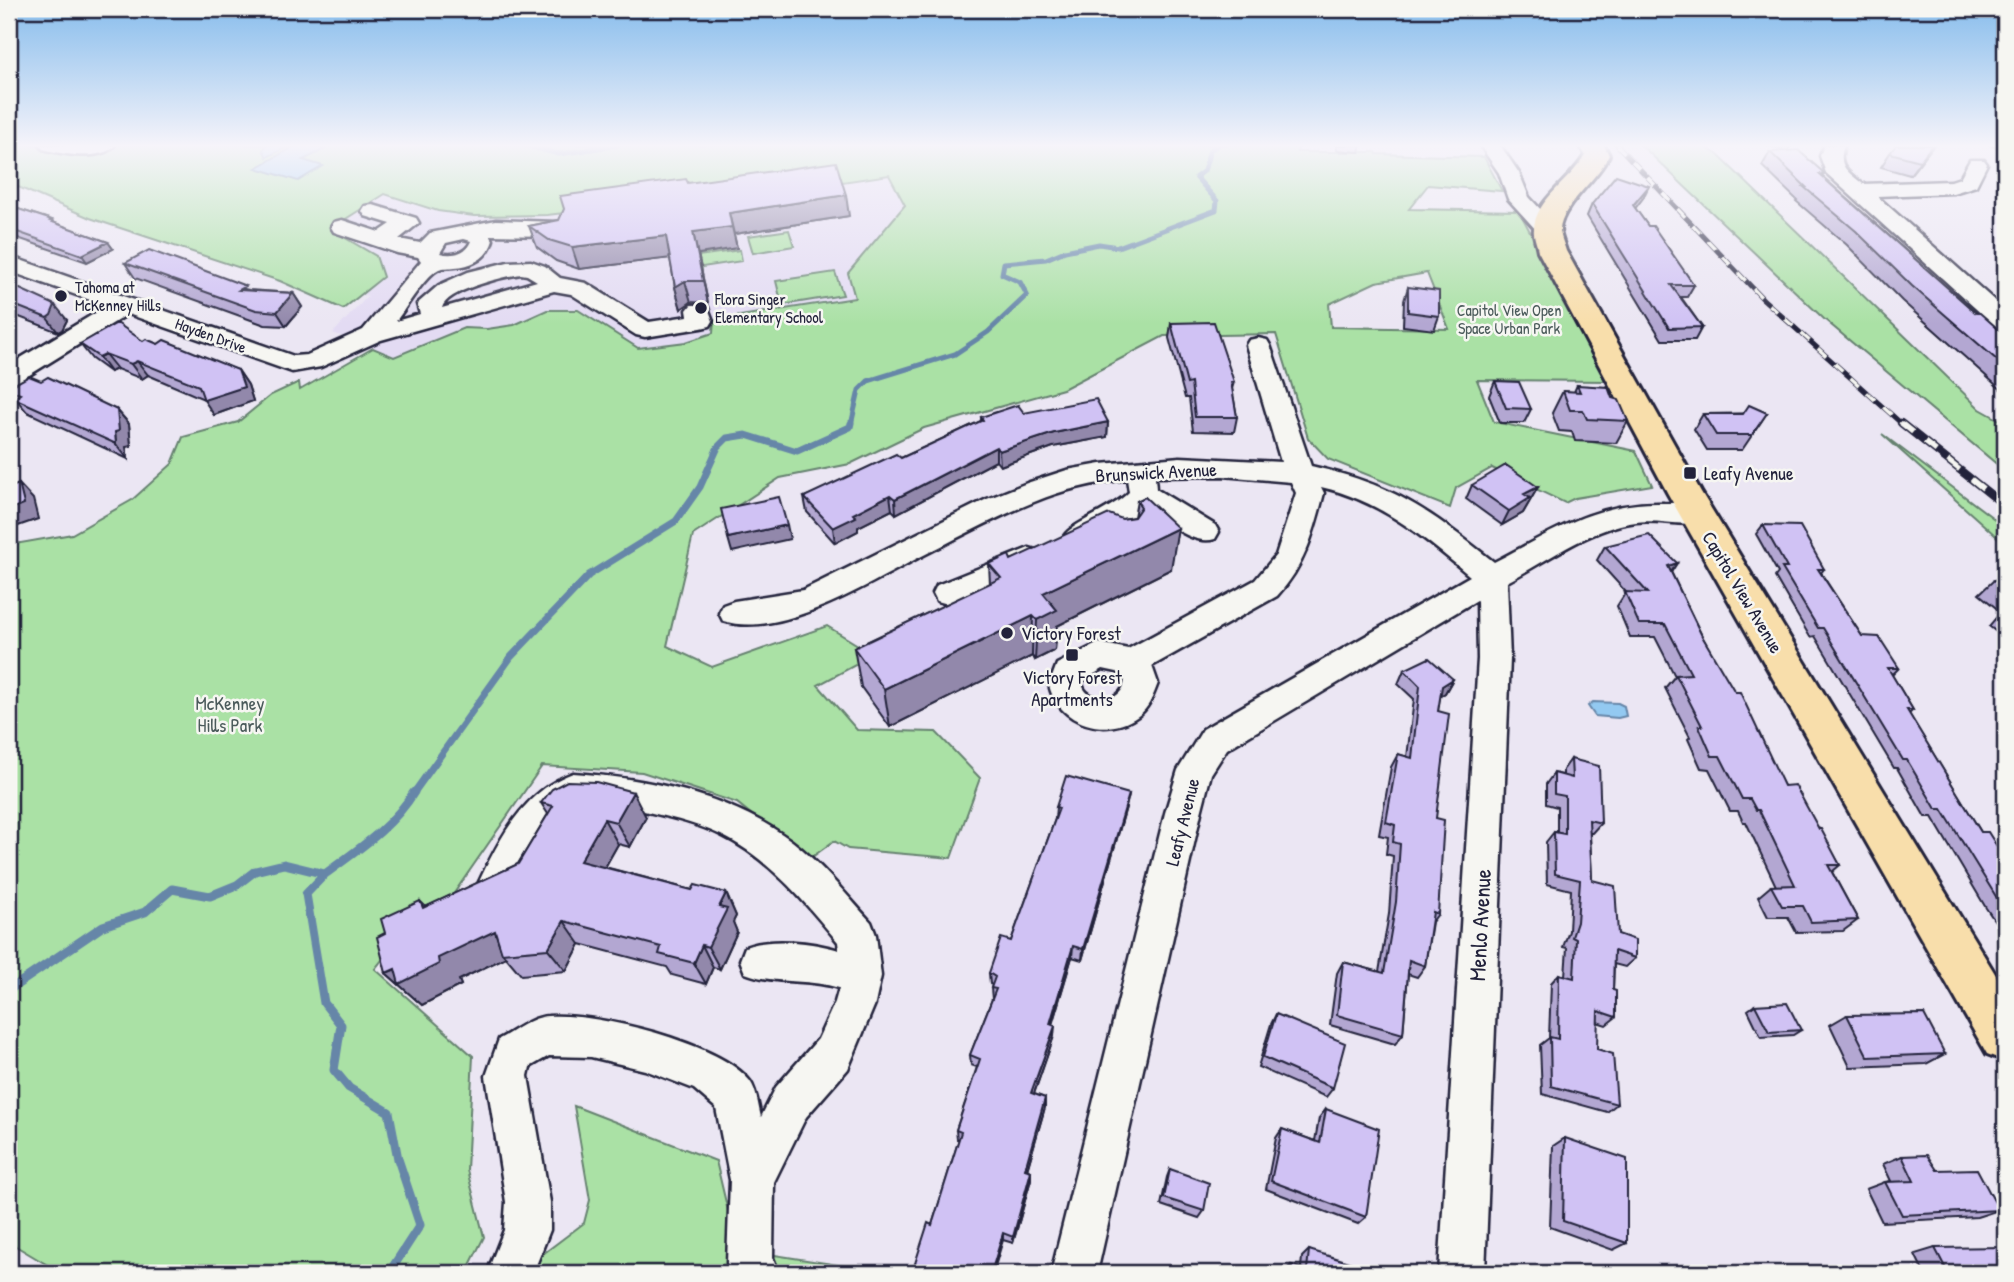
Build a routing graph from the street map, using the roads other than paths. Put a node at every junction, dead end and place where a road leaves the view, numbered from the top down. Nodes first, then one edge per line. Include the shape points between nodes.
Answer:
1 (1525, 205) edge
2 (1559, 205) edge
3 (1873, 205) edge
4 (373, 211) dead end
5 (1546, 227) junction
6 (342, 228) dead end
7 (558, 229) edge
8 (381, 240) junction
9 (432, 256) junction
10 (9, 263) edge
11 (553, 284) junction
12 (127, 305) junction
13 (699, 310) dead end
14 (433, 319) junction
15 (2005, 322) edge
16 (372, 335) junction
17 (1258, 345) dead end
18 (9, 376) edge
19 (1297, 472) junction
20 (1141, 482) junction
21 (1698, 514) junction
22 (1205, 532) dead end
23 (1492, 577) junction
24 (948, 593) dead end
25 (734, 613) dead end
26 (1132, 662) dead end
27 (496, 886) edge
28 (759, 960) dead end
29 (860, 976) junction
30 (2005, 1037) edge
31 (752, 1180) junction
32 (510, 1273) edge
33 (756, 1273) edge
34 (1074, 1273) edge
35 (1462, 1273) edge

1 - 5 street
2 - 5 main road
3 - 15 street
4 - 8 street via 408,223
5 - 21 main road, Capitol View Avenue via 1568,283
6 - 8 street
7 - 9 street via 496,227 446,235 431,243
8 - 9 street
9 - 16 street
10 - 12 street, Hayden Drive
11 - 13 street via 578,288 645,330 701,321
11 - 14 street, Hayden Drive
11 - 14 street via 534,268 521,267 449,287 429,304
12 - 16 street, Hayden Drive via 292,364 312,362
12 - 18 street
14 - 16 street, Hayden Drive
17 - 19 street
19 - 20 street, Brunswick Avenue via 1212,467
19 - 23 street, Brunswick Avenue via 1352,485 1402,508 1451,541
19 - 26 street via 1310,493 1283,572 1246,601
20 - 22 street
20 - 24 street via 1135,505 1108,538 996,587
20 - 25 street, Brunswick Avenue via 1087,475 1039,489 809,600
21 - 23 street, Leafy Avenue via 1637,512 1596,521
21 - 30 main road, Capitol View Avenue
23 - 34 street, Leafy Avenue via 1215,738 1195,770
23 - 35 street, Menlo Avenue via 1494,659
27 - 29 street via 519,839 552,803 573,788 620,790 677,804 734,824 780,853 857,935
28 - 29 street via 826,965
29 - 31 street via 856,1004 833,1054 791,1102
31 - 32 street via 735,1096 707,1073 592,1037 545,1036 514,1054 507,1076 528,1202 527,1230
31 - 33 street via 750,1263

